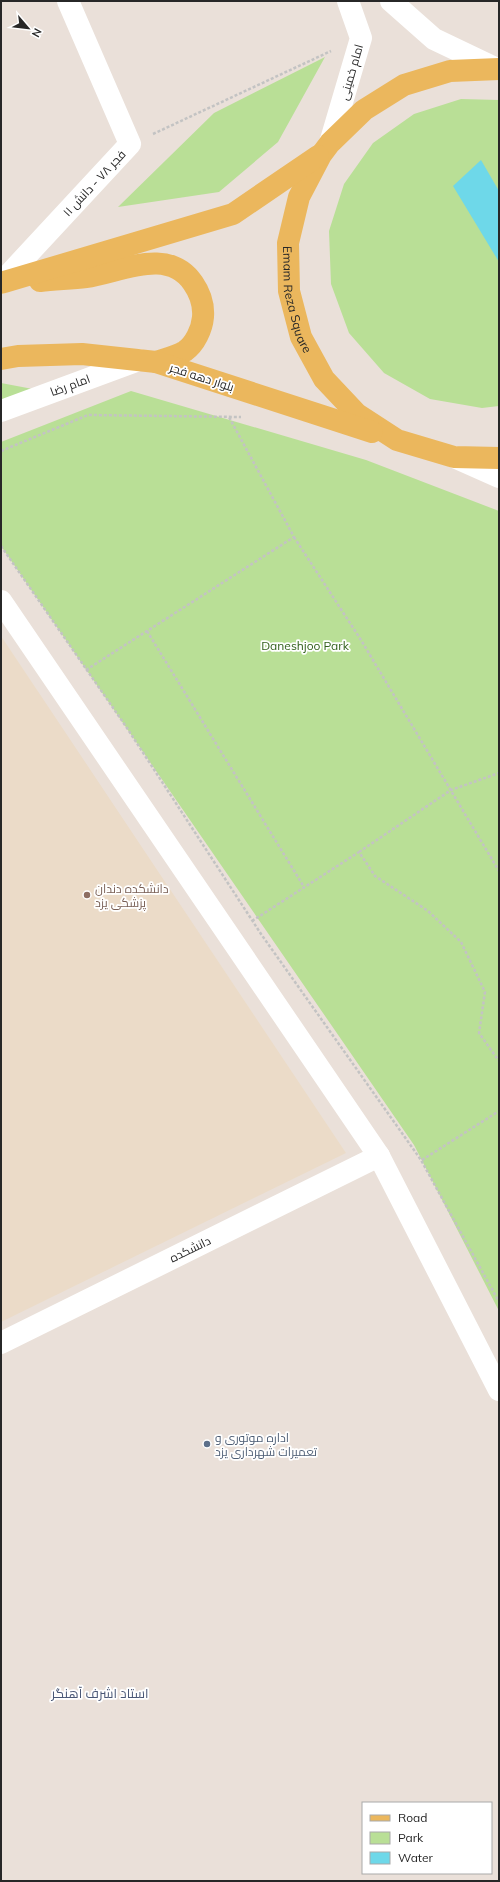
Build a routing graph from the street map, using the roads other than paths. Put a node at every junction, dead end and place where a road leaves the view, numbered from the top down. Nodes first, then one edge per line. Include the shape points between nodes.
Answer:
1 (68, 1) edge
2 (348, 1) edge
3 (391, 1) edge
4 (498, 69) edge
5 (325, 149) junction
6 (1, 283) edge
7 (1, 359) edge
8 (148, 361) junction
9 (1, 411) edge
10 (397, 440) junction
11 (454, 457) junction
12 (499, 458) edge
13 (499, 477) edge
14 (1, 601) edge
15 (379, 1156) junction
16 (1, 1343) edge
17 (499, 1390) edge

1 - 6 street, فجر ۷۸ - دانش ۱۱ via 130,144
2 - 5 street, امام خمینی via 361,38
3 - 4 street via 434,39
4 - 5 main road, Emam Reza Square via 450,72 404,85 364,110
5 - 6 main road via 233,214
5 - 10 main road, Emam Reza Square via 299,197 288,243 289,291 301,337 324,379 357,414
6 - 8 main road via 86,277 154,262 173,266 189,276 200,292 204,310 203,322 198,336 185,351
7 - 8 main road, بلوار دهه فجر via 82,354
8 - 9 street, امام رضا
8 - 10 main road, بلوار دهه فجر
10 - 11 main road, Emam Reza Square
11 - 12 main road, Emam Reza Square
11 - 13 street
14 - 15 street
15 - 16 street, دانشکده
15 - 17 street

